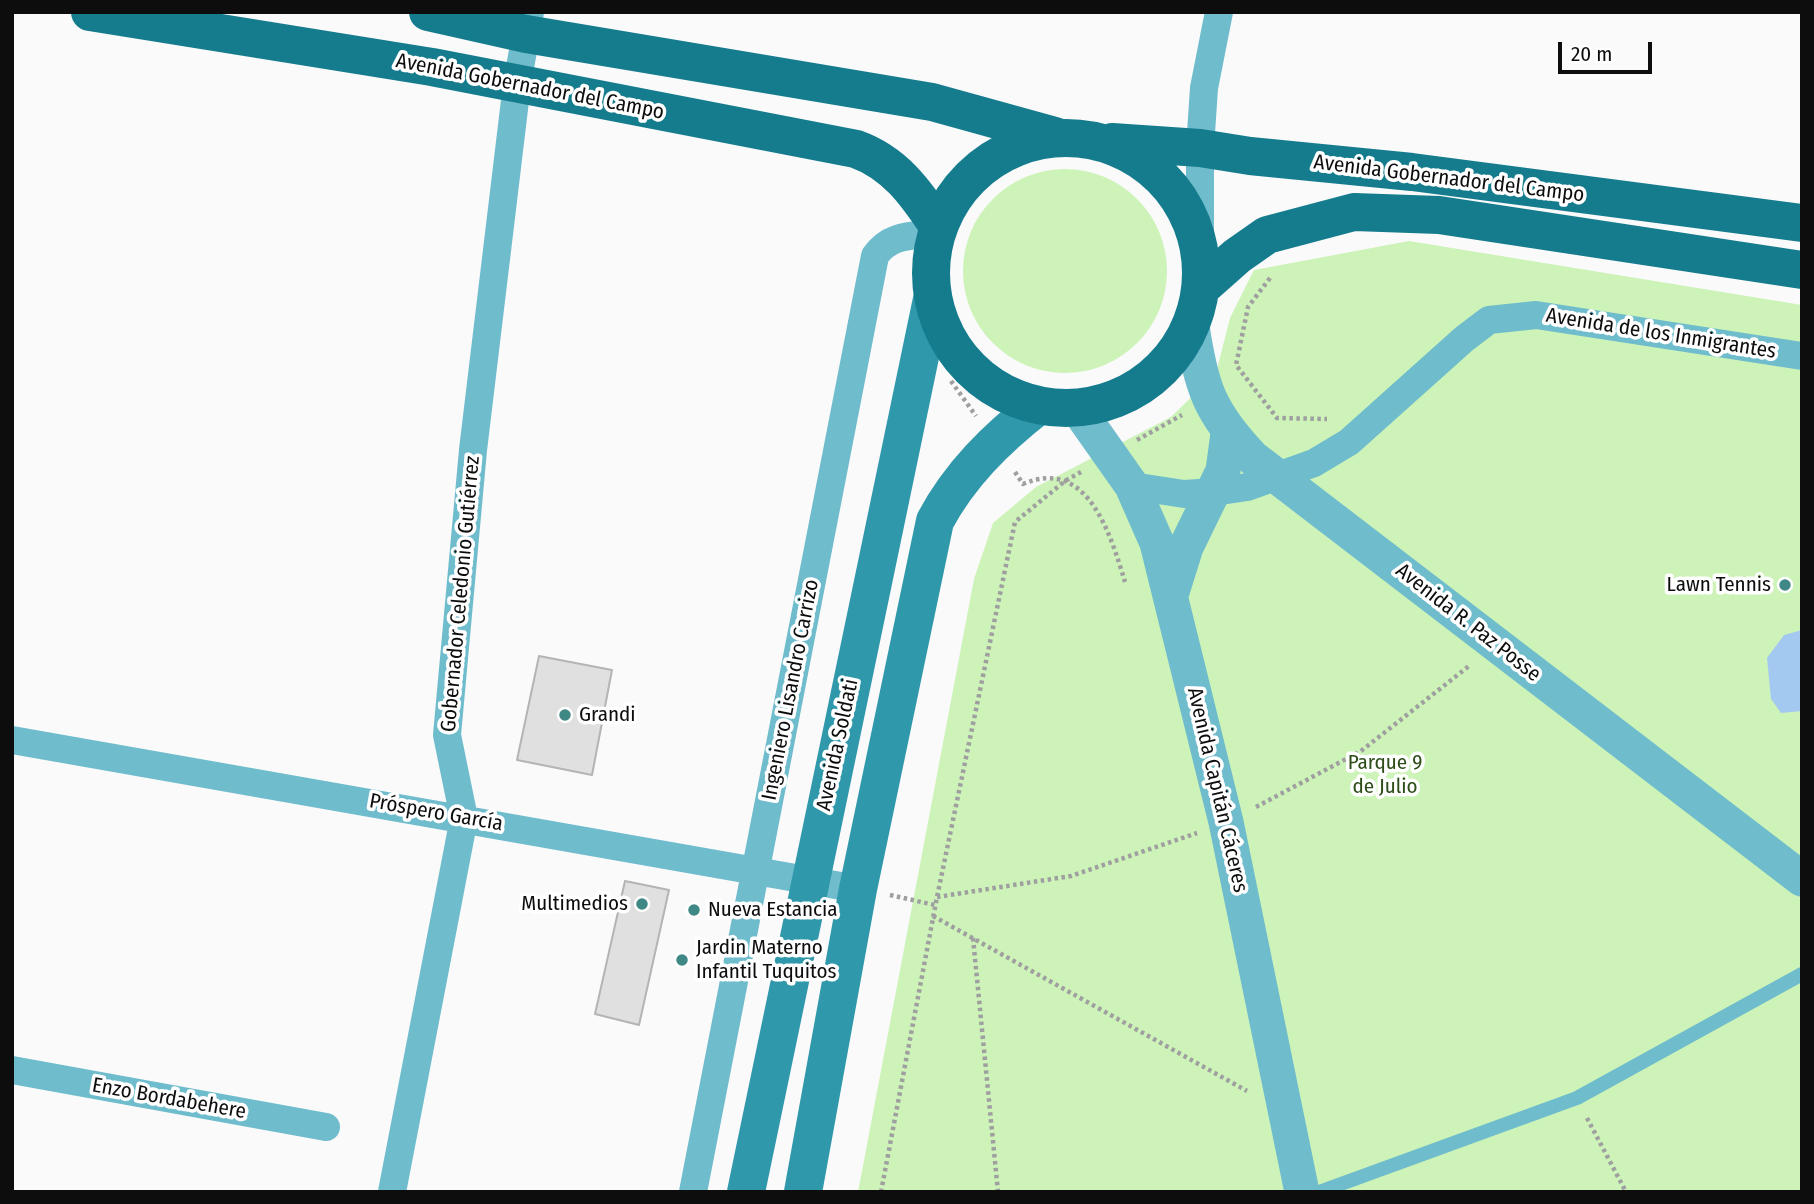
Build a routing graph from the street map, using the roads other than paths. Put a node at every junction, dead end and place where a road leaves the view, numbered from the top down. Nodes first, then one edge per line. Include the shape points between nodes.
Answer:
1 (90, 12) edge
2 (428, 12) edge
3 (1219, 12) edge
4 (528, 23) edge
5 (517, 85) junction
6 (1078, 139) junction
7 (1200, 148) junction
8 (1802, 223) edge
9 (937, 229) junction
10 (1200, 249) junction
11 (1802, 270) edge
12 (1202, 287) junction
13 (932, 299) junction
14 (1192, 326) junction
15 (1802, 356) edge
16 (1038, 406) junction
17 (1077, 408) junction
18 (1228, 433) junction
19 (1280, 477) junction
20 (1132, 486) junction
21 (1214, 492) junction
22 (1171, 595) junction
23 (12, 740) edge
24 (464, 818) junction
25 (757, 871) junction
26 (1802, 879) edge
27 (809, 880) junction
28 (858, 889) junction
29 (1802, 974) edge
30 (12, 1070) edge
31 (326, 1127) dead end
32 (391, 1192) edge
33 (693, 1192) edge
34 (746, 1192) edge
35 (803, 1192) edge
36 (1302, 1192) edge
37 (1319, 1192) edge

1 - 5 main road, Avenida Gobernador del Campo
2 - 4 main road, Avenida Gobernador del Campo
3 - 7 street
4 - 5 street, Gobernador Celedonio Gutiérrez
4 - 6 main road, Avenida Gobernador del Campo via 932,102
5 - 9 main road, Avenida Gobernador del Campo via 856,149 878,158 903,178
5 - 24 street, Gobernador Celedonio Gutiérrez via 473,450 447,735
6 - 7 main road, Avenida Gobernador del Campo
6 - 9 main road via 1022,145 986,163 958,191
6 - 10 main road via 1133,155 1164,179 1188,212
7 - 8 main road, Avenida Gobernador del Campo
7 - 10 street
9 - 13 main road via 930,266
9 - 25 street, Ingeniero Lisandro Carrizo via 886,242 875,256
10 - 12 main road
11 - 12 main road, Avenida Gobernador del Campo via 1439,215 1354,212 1267,235
12 - 14 main road
13 - 16 main road via 945,336 969,369 1001,392
13 - 27 main road, Avenida Soldati
14 - 17 main road via 1173,357 1147,383 1114,400
14 - 18 street, Avenida R. Paz Posse via 1199,376
15 - 19 street, Avenida de los Inmigrantes via 1536,315 1489,320 1349,442
16 - 17 main road
16 - 28 main road via 969,469 935,521
17 - 20 street, Avenida Capitán Cáceres
18 - 19 street, Avenida R. Paz Posse
18 - 21 street via 1225,463
19 - 21 street, Avenida de los Inmigrantes
19 - 26 street, Avenida R. Paz Posse
20 - 21 street, Avenida de los Inmigrantes via 1184,494
20 - 22 street, Avenida Capitán Cáceres via 1157,543
21 - 22 street via 1186,547
22 - 36 street, Avenida Capitán Cáceres via 1226,822
23 - 24 street, Próspero García
24 - 25 street, Próspero García
24 - 32 street, Gobernador Celedonio Gutiérrez
25 - 27 street, Próspero García
25 - 33 street, Ingeniero Lisandro Carrizo
27 - 28 street, Próspero García
27 - 34 main road, Avenida Soldati
28 - 35 main road
29 - 37 lane via 1577,1098
30 - 31 street, Enzo Bordabehere

